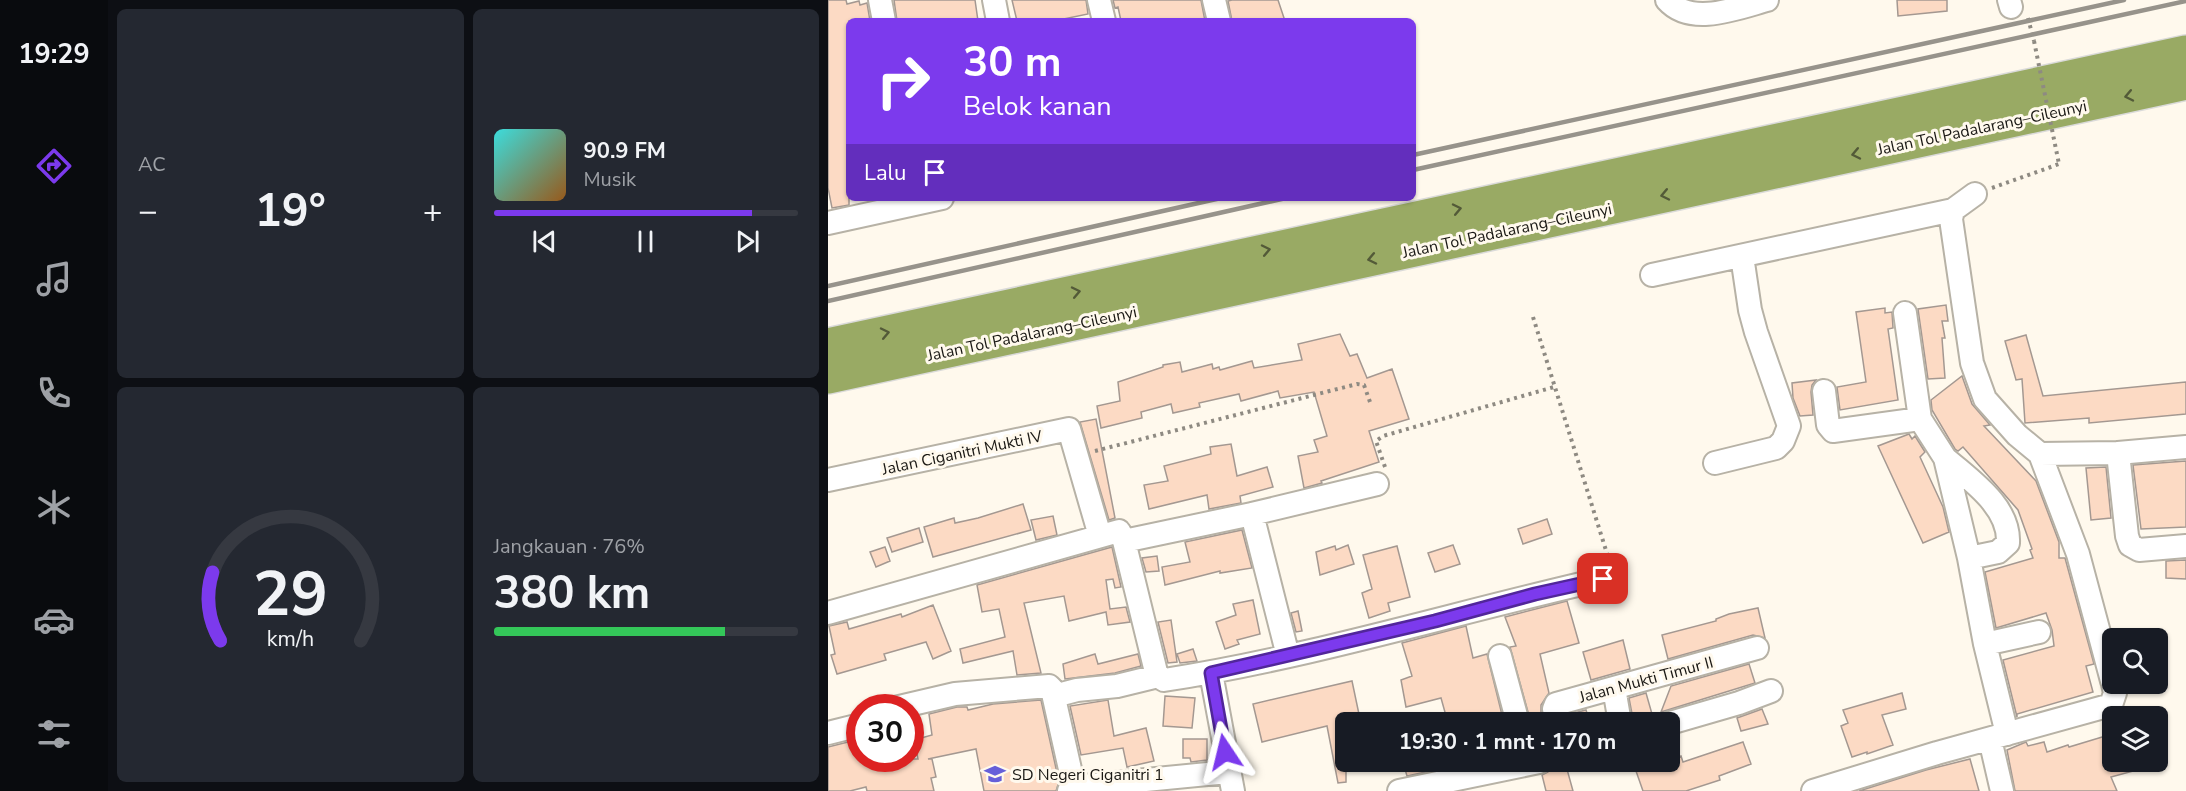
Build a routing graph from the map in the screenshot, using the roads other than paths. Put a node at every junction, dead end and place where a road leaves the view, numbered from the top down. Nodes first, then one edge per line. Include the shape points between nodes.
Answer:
1 (880, 0) edge
2 (994, 0) edge
3 (1099, 0) edge
4 (1214, 0) edge
5 (1667, 0) edge
6 (1767, 0) edge
7 (883, 18) edge
8 (998, 18) edge
9 (1103, 18) edge
10 (1218, 18) edge
11 (2186, 52) edge
12 (2186, 83) edge
13 (1983, 192) road end
14 (920, 201) edge
15 (1953, 210) junction
16 (828, 223) edge
17 (1742, 256) junction
18 (1652, 275) dead end
19 (1905, 313) dead end
20 (828, 345) edge
21 (828, 377) edge
22 (1824, 391) dead end
23 (1920, 419) junction
24 (2186, 447) edge
25 (2118, 453) junction
26 (2040, 454) junction
27 (1945, 458) junction
28 (1715, 463) dead end
29 (828, 480) edge
30 (1377, 484) road end
31 (1252, 514) junction
32 (1100, 536) junction
33 (1124, 541) junction
34 (2186, 546) edge
35 (1969, 558) junction
36 (1603, 579) road end
37 (828, 613) edge
38 (2039, 632) dead end
39 (1984, 644) junction
40 (2102, 644) edge
41 (1757, 648) dead end
42 (1288, 656) junction
43 (1500, 657) dead end
44 (1211, 673) junction
45 (1158, 676) junction
46 (1614, 688) junction
47 (1771, 691) dead end
48 (2115, 694) edge
49 (1054, 696) junction
50 (924, 701) edge
51 (1515, 712) edge
52 (1555, 712) edge
53 (1618, 712) edge
54 (1680, 720) edge
55 (846, 729) edge
56 (828, 734) edge
57 (1998, 736) junction
58 (1489, 772) edge
59 (1230, 781) edge
60 (1072, 789) edge
61 (1399, 791) edge
62 (1813, 791) edge
63 (2002, 791) edge

1 - 7 street
2 - 8 street
3 - 9 street
4 - 10 street
5 - 6 street via 1691,15
20 -> 11 highway, Jalan Tol Padalarang–Cileunyi
12 -> 21 highway, Jalan Tol Padalarang–Cileunyi
13 - 15 street
14 - 16 street
15 - 17 street
15 - 26 street via 1952,233 1972,363 1985,399
17 - 18 street
17 - 28 street via 1756,332 1789,426 1776,448
19 - 23 street
22 - 23 street via 1828,425 1833,431
23 - 27 street
24 - 25 street
25 - 26 street
25 - 34 street via 2130,545 2139,550
26 - 40 street via 2078,554
27 - 35 street
27 - 35 street via 1989,498 2004,516 2009,530 2008,543 1998,552
29 - 32 street, Jalan Ciganitri Mukti IV via 1069,429
30 - 31 street
31 - 33 street
31 - 42 street
32 - 33 street via 1119,531
32 - 37 street
33 - 45 street
35 - 39 street
36 - 42 street
38 - 39 street
39 - 57 street
41 - 46 street, Jalan Mukti Timur II
42 - 44 street
43 - 51 street
44 - 45 street via 1164,680
44 - 59 street
45 - 49 street
46 - 52 street, Jalan Mukti Timur II via 1556,704
46 - 53 street
47 - 54 street
48 - 57 street via 2111,705
49 - 50 street via 1049,686 1038,686 955,694
49 - 60 street
55 - 56 street
57 - 62 street
57 - 63 street
58 - 61 street
59 - 60 street

